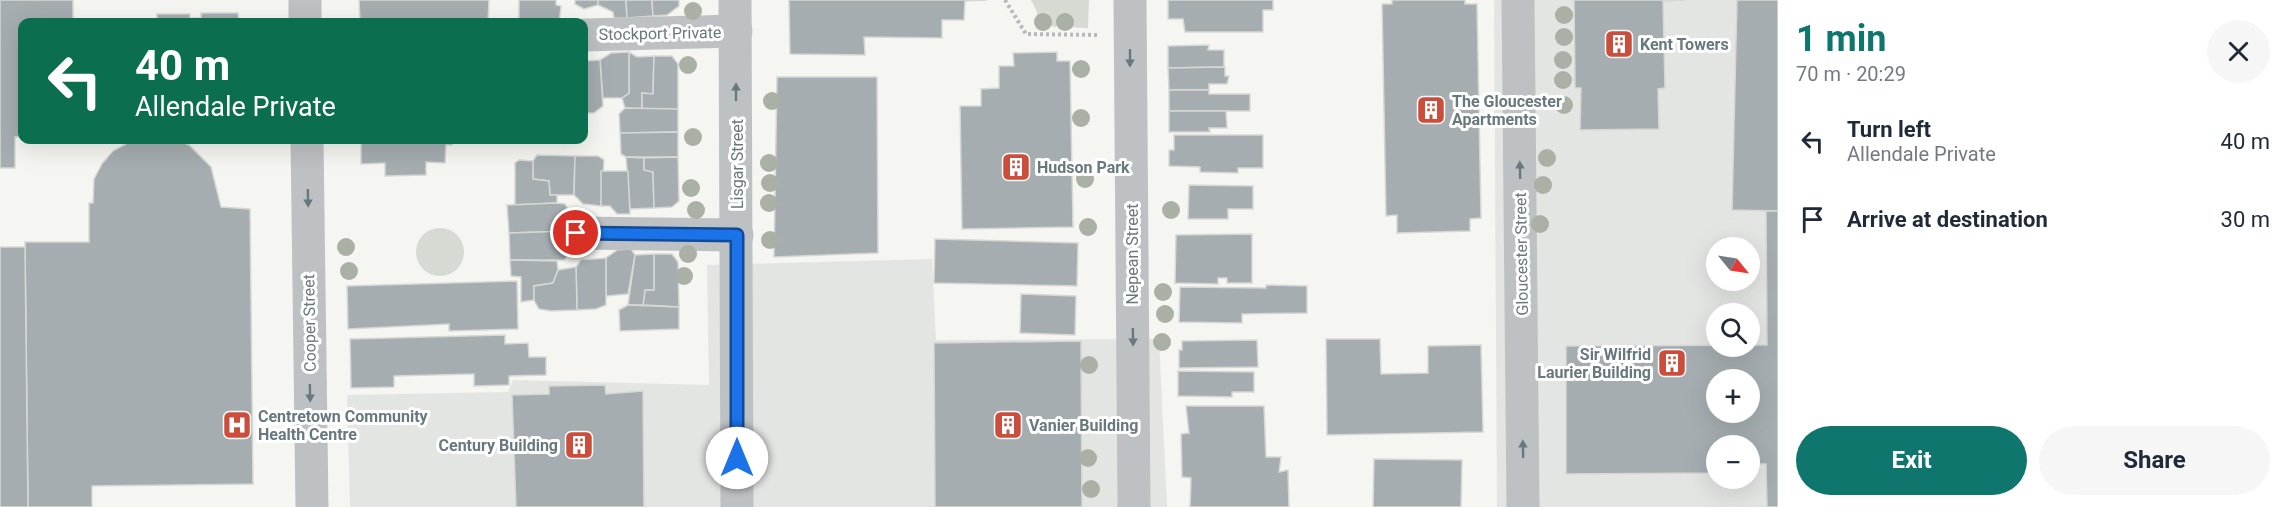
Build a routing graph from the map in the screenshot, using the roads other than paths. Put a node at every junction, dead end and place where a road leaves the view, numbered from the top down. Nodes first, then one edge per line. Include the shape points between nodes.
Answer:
1 (305, 0) edge
2 (1130, 0) edge
3 (1518, 0) edge
4 (736, 16) edge
5 (305, 18) edge
6 (588, 34) edge
7 (307, 144) edge
8 (576, 233) dead end
9 (737, 235) junction
10 (312, 507) edge
11 (737, 507) edge
12 (1134, 507) edge
13 (1523, 507) edge

1 - 5 street
2 -> 12 street, Nepean Street
13 -> 3 street, Gloucester Street
4 - 6 street, Stockport Private
9 -> 4 street, Lisgar Street
7 -> 10 street, Cooper Street
8 - 9 street
9 - 11 street, Lisgar Street

